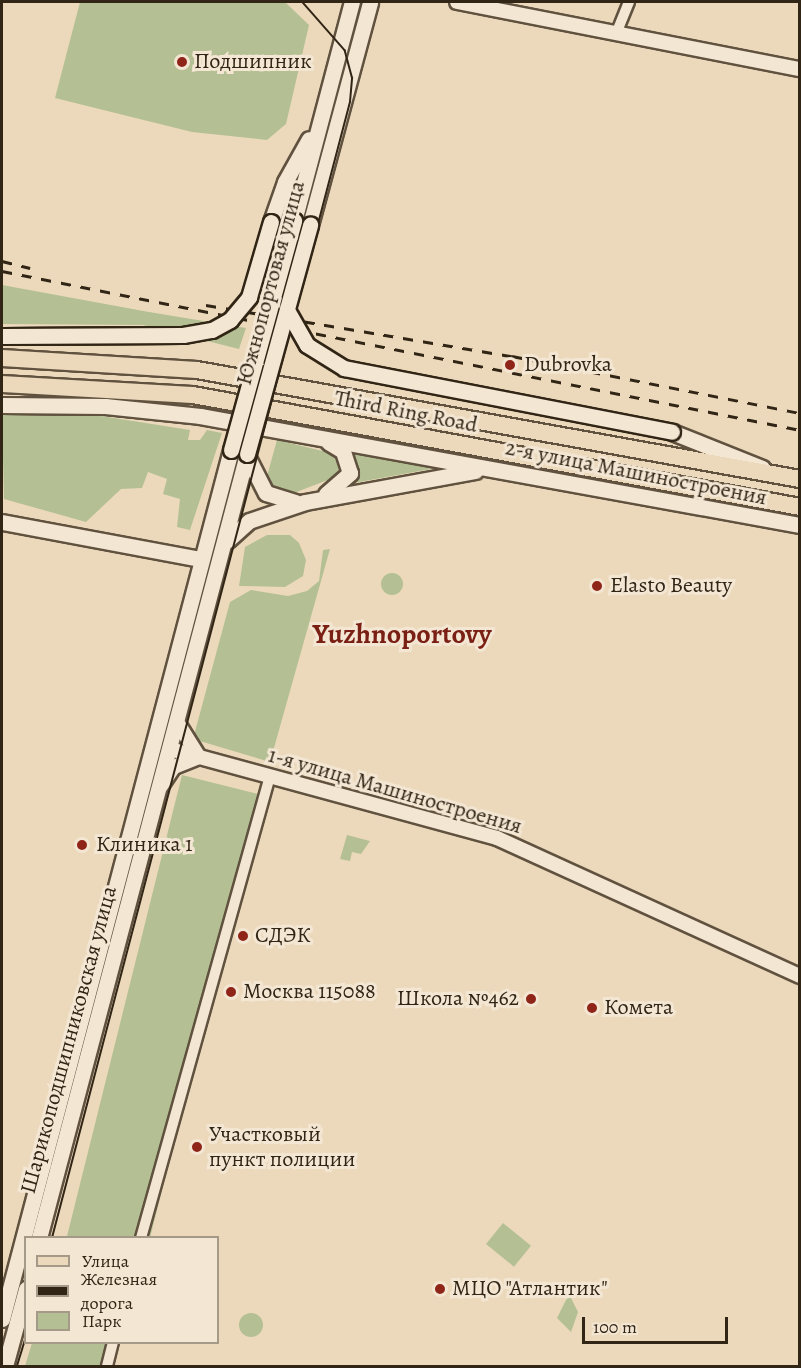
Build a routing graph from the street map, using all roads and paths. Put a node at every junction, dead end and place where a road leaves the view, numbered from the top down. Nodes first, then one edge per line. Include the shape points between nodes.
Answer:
1 (352, 2) edge
2 (370, 2) edge
3 (457, 2) edge
4 (629, 2) edge
5 (616, 34) junction
6 (800, 69) edge
7 (329, 84) junction
8 (345, 88) junction
9 (319, 121) junction
10 (287, 310) junction
11 (2, 336) edge
12 (2, 358) edge
13 (2, 384) edge
14 (4, 405) edge
15 (316, 437) junction
16 (247, 454) junction
17 (511, 472) junction
18 (800, 478) edge
19 (311, 500) junction
20 (216, 502) junction
21 (800, 507) edge
22 (2, 510) edge
23 (6, 523) edge
24 (800, 525) edge
25 (225, 543) junction
26 (172, 553) junction
27 (200, 559) junction
28 (215, 583) junction
29 (157, 718) junction
30 (177, 722) junction
31 (170, 749) junction
32 (199, 757) junction
33 (143, 772) junction
34 (270, 776) junction
35 (161, 786) junction
36 (800, 976) edge
37 (40, 1236) edge
38 (142, 1236) edge
39 (24, 1296) edge
40 (2, 1319) edge
41 (112, 1344) edge
42 (4, 1366) edge
43 (107, 1366) edge

1 - 7 main road, Южнопортовая улица
2 - 8 main road, Южнопортовая улица
3 - 5 street
4 - 5 street
5 - 6 street
7 - 8 main road via 339,78
7 - 9 main road, Южнопортовая улица
8 - 10 main road, Южнопортовая улица, bridge
9 - 11 main road, bridge via 285,182 249,297 230,320 213,330 183,335
9 - 20 main road, Южнопортовая улица, bridge
10 - 16 main road, Южнопортовая улица, bridge
10 - 18 main road, bridge via 307,345 344,368 672,432
12 - 18 main road, Third Ring Road via 197,369
13 - 21 main road, Third Ring Road via 193,395
14 - 15 main road, 2-я улица Машиностроения via 135,409
15 - 17 main road, 2-я улица Машиностроения
15 - 19 main road via 343,451 350,472 341,486
16 - 19 main road via 266,493 280,501
16 - 25 main road, Южнопортовая улица
17 - 19 main road via 462,472
17 - 24 main road, 2-я улица Машиностроения
19 - 25 main road via 249,521
20 - 26 main road via 189,546
20 - 27 main road, Южнопортовая улица
22 - 23 main road
23 - 26 main road
25 - 27 main road
25 - 28 main road, Южнопортовая улица
26 - 27 main road
27 - 28 main road
27 - 29 main road, Шарикоподшипниковская улица
28 - 30 main road, Шарикоподшипниковская улица
29 - 31 street
29 - 33 main road, Шарикоподшипниковская улица
30 - 31 main road, Шарикоподшипниковская улица
30 - 32 street
31 - 32 street, 1-я улица Машиностроения
31 - 33 street
31 - 35 main road, Шарикоподшипниковская улица
32 - 34 street, 1-я улица Машиностроения
32 - 35 street via 174,767
33 - 40 main road, Шарикоподшипниковская улица
34 - 36 street, 1-я улица Машиностроения via 497,838
34 - 38 street
35 - 37 main road, Шарикоподшипниковская улица
39 - 42 main road
41 - 43 street

